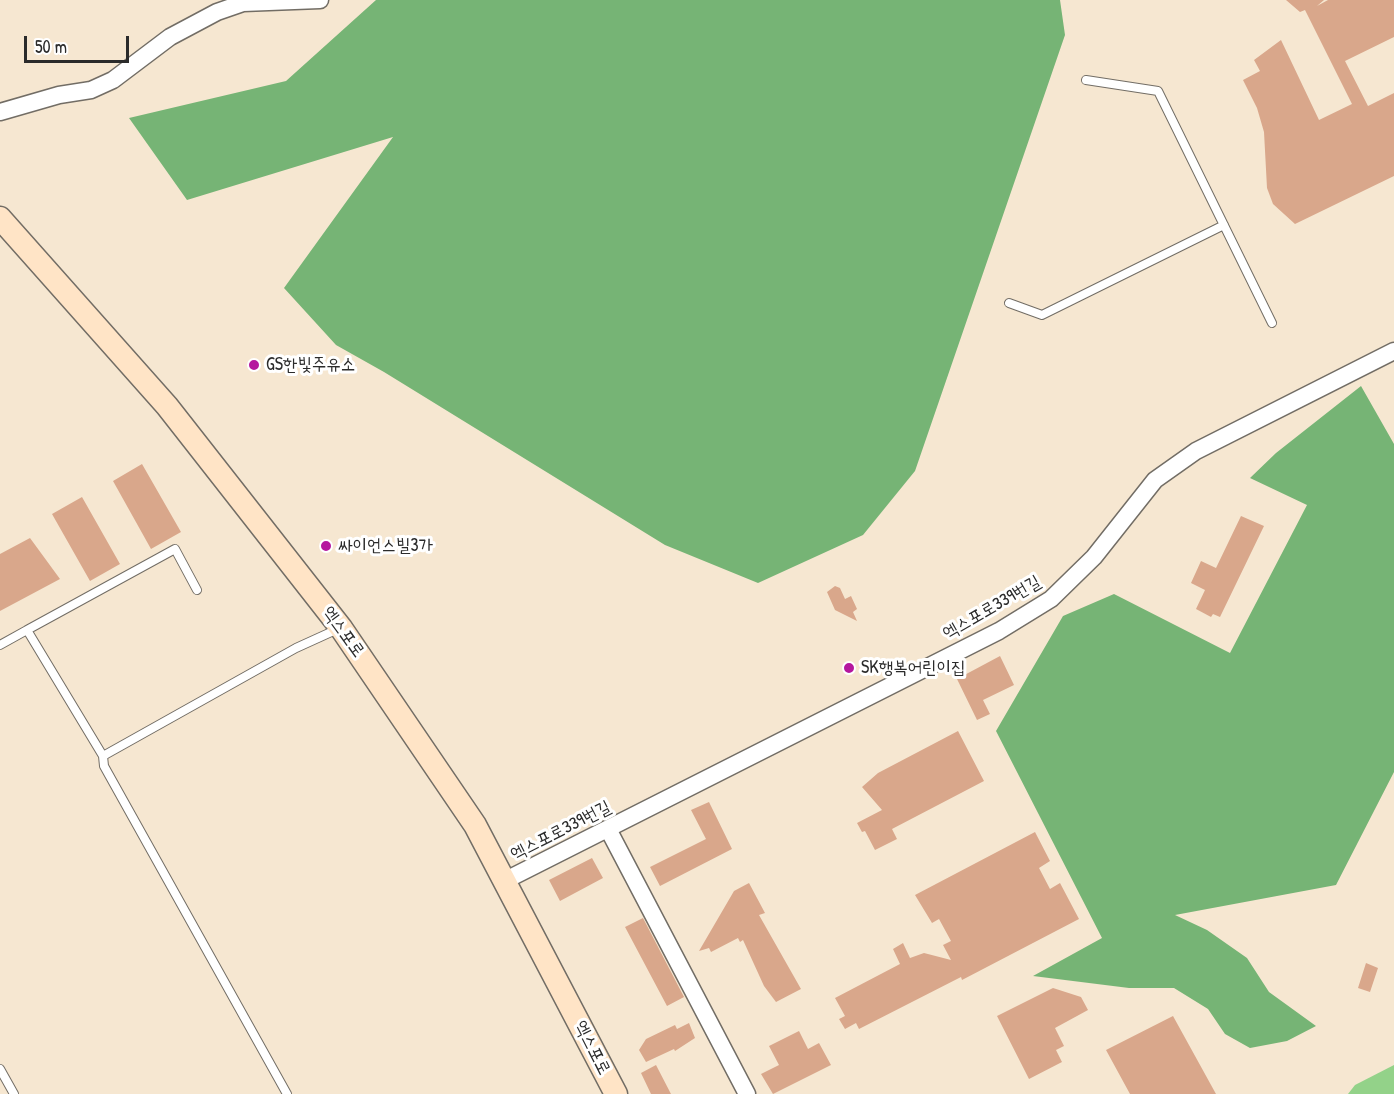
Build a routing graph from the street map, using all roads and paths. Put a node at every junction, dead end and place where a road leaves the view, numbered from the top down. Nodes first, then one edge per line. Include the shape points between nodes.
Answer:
1 (320, 0) edge
2 (1086, 80) dead end
3 (0, 112) edge
4 (0, 218) edge
5 (1224, 225) junction
6 (1010, 303) dead end
7 (1272, 323) dead end
8 (1394, 351) edge
9 (197, 590) dead end
10 (341, 628) junction
11 (27, 630) junction
12 (0, 645) edge
13 (103, 756) junction
14 (608, 829) junction
15 (506, 880) junction
16 (0, 1069) edge
17 (14, 1094) edge
18 (287, 1094) edge
19 (616, 1094) edge
20 (747, 1094) edge

1 - 3 street via 243,3 217,12 170,37 106,84
2 - 5 lane via 1158,91
4 - 10 main road, 엑스포로 via 167,406
5 - 6 lane via 1042,315
5 - 7 lane
8 - 14 street, 엑스포로339번길 via 1196,451 1155,480 1094,557 1045,603 999,631
9 - 11 lane via 175,549
10 - 13 lane via 296,648
10 - 15 main road, 엑스포로 via 476,825
11 - 12 lane
11 - 13 lane
13 - 18 lane via 105,766
14 - 15 street, 엑스포로339번길
14 - 20 street
15 - 19 main road, 엑스포로
16 - 17 lane

